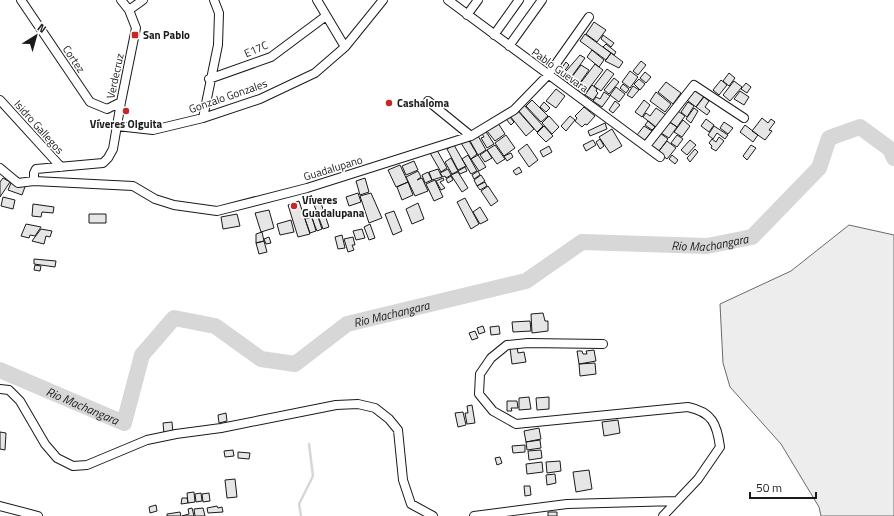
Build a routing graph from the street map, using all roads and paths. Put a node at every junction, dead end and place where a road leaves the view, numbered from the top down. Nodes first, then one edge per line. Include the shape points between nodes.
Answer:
1 (21, 0) edge
2 (121, 0) edge
3 (143, 0) edge
4 (214, 0) edge
5 (317, 0) edge
6 (383, 0) edge
7 (448, 0) edge
8 (478, 0) edge
9 (519, 0) edge
10 (542, 0) edge
11 (128, 10) junction
12 (468, 15) junction
13 (326, 16) junction
14 (589, 17) dead end
15 (494, 35) junction
16 (509, 46) junction
17 (345, 47) junction
18 (548, 75) junction
19 (210, 79) junction
20 (0, 100) edge
21 (428, 101) dead end
22 (121, 102) junction
23 (203, 118) junction
24 (744, 118) dead end
25 (117, 126) junction
26 (471, 136) junction
27 (646, 146) junction
28 (660, 156) dead end
29 (108, 158) joint
30 (61, 167) junction
31 (0, 168) edge
32 (34, 181) junction
33 (603, 344) dead end
34 (0, 389) edge
35 (677, 501) junction
36 (0, 506) edge
37 (38, 516) edge
38 (433, 516) edge
39 (474, 516) edge
40 (663, 516) edge

1 - 22 street, Cortez via 90,102 107,109
2 - 11 street, Verdecruz
3 - 11 street
4 - 19 street via 219,13 218,45
5 - 13 street
6 - 17 street, Gonzalo Gonzales
7 - 12 street, Pablo Guevara
8 - 12 street
9 - 15 street
10 - 16 street
11 - 22 street, Verdecruz via 136,28
12 - 15 street, Pablo Guevara
13 - 17 street
13 - 19 street, E17C via 271,57
14 - 18 street, Guadalupano
15 - 16 street, Pablo Guevara
16 - 18 street, Pablo Guevara
17 - 23 street, Gonzalo Gonzales via 315,73 260,99
18 - 26 street, Guadalupano via 514,110
18 - 27 street, Pablo Guevara
19 - 23 street
20 - 30 street, Isidro Gallegos
21 - 26 street
22 - 25 street, Verdecruz
23 - 25 street, Gonzalo Gonzales via 153,130
24 - 27 street via 694,85
25 - 29 street, Verdecruz via 113,149
26 - 32 street, Guadalupano via 307,188 217,211 174,205 155,199 133,186
27 - 28 street, Pablo Guevara
29 - 30 street, Isidro Gallegos via 103,163
30 - 32 street via 36,169
31 - 32 street, Guadalupano via 18,183
33 - 35 street via 528,343 507,346 491,358 480,374 479,394 493,411 516,424 688,407 703,412 708,415 718,431 720,447 698,479
34 - 38 street via 9,390 20,401 45,444 57,458 73,466 86,465 147,440 176,434 221,428 336,405 358,404 375,408 398,430 402,480 411,504
35 - 39 street via 567,504
35 - 40 street
36 - 37 street

